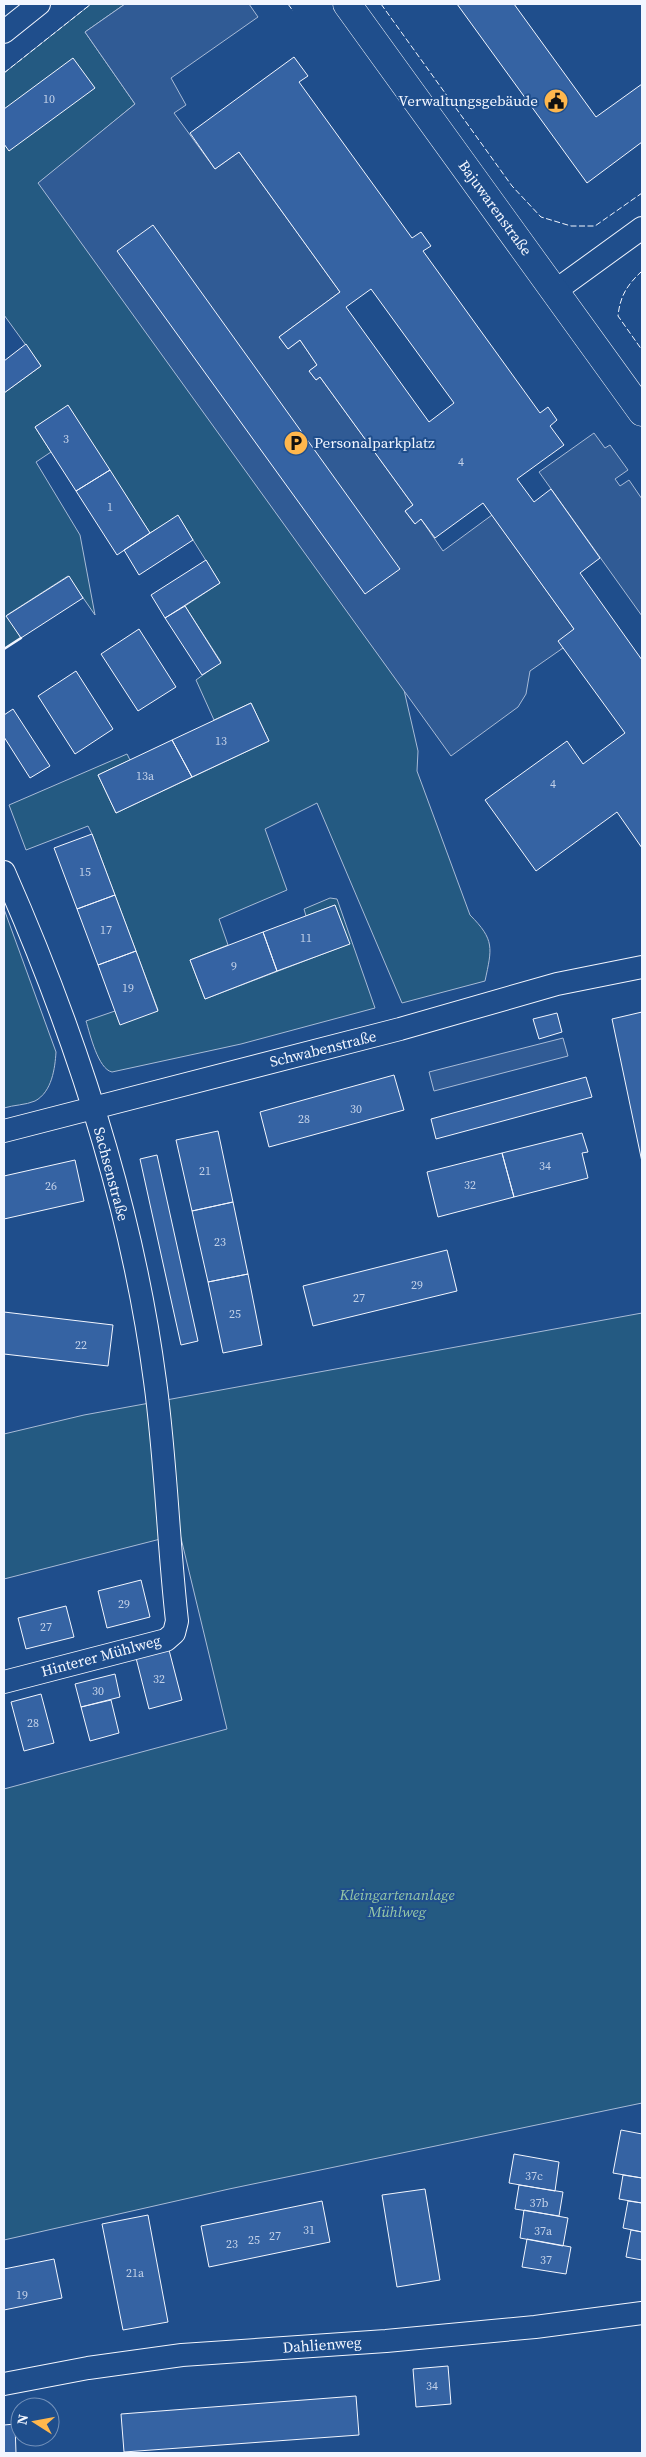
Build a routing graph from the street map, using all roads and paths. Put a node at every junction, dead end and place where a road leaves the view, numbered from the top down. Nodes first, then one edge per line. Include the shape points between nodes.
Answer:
1 (38, 4) edge
2 (347, 4) edge
3 (4, 32) edge
4 (642, 228) edge
5 (555, 291) junction
6 (642, 412) edge
7 (4, 872) edge
8 (642, 967) edge
9 (94, 1108) junction
10 (4, 1131) edge
11 (166, 1490) joint
12 (4, 1682) edge
13 (642, 2313) edge
14 (4, 2384) edge

1 - 3 street
2 - 5 street, Bajuwarenstraße
4 - 5 street
5 - 6 street, Bajuwarenstraße
7 - 9 street, Sachsenstraße via 33,937
8 - 9 street, Schwabenstraße via 557,984 400,1029
9 - 10 street, Schwabenstraße
9 - 11 street, Sachsenstraße via 139,1288 155,1380
11 - 12 street, Hinterer Mühlweg via 177,1621 174,1633 166,1640
13 - 14 street, Dahlienweg via 396,2340 182,2355

